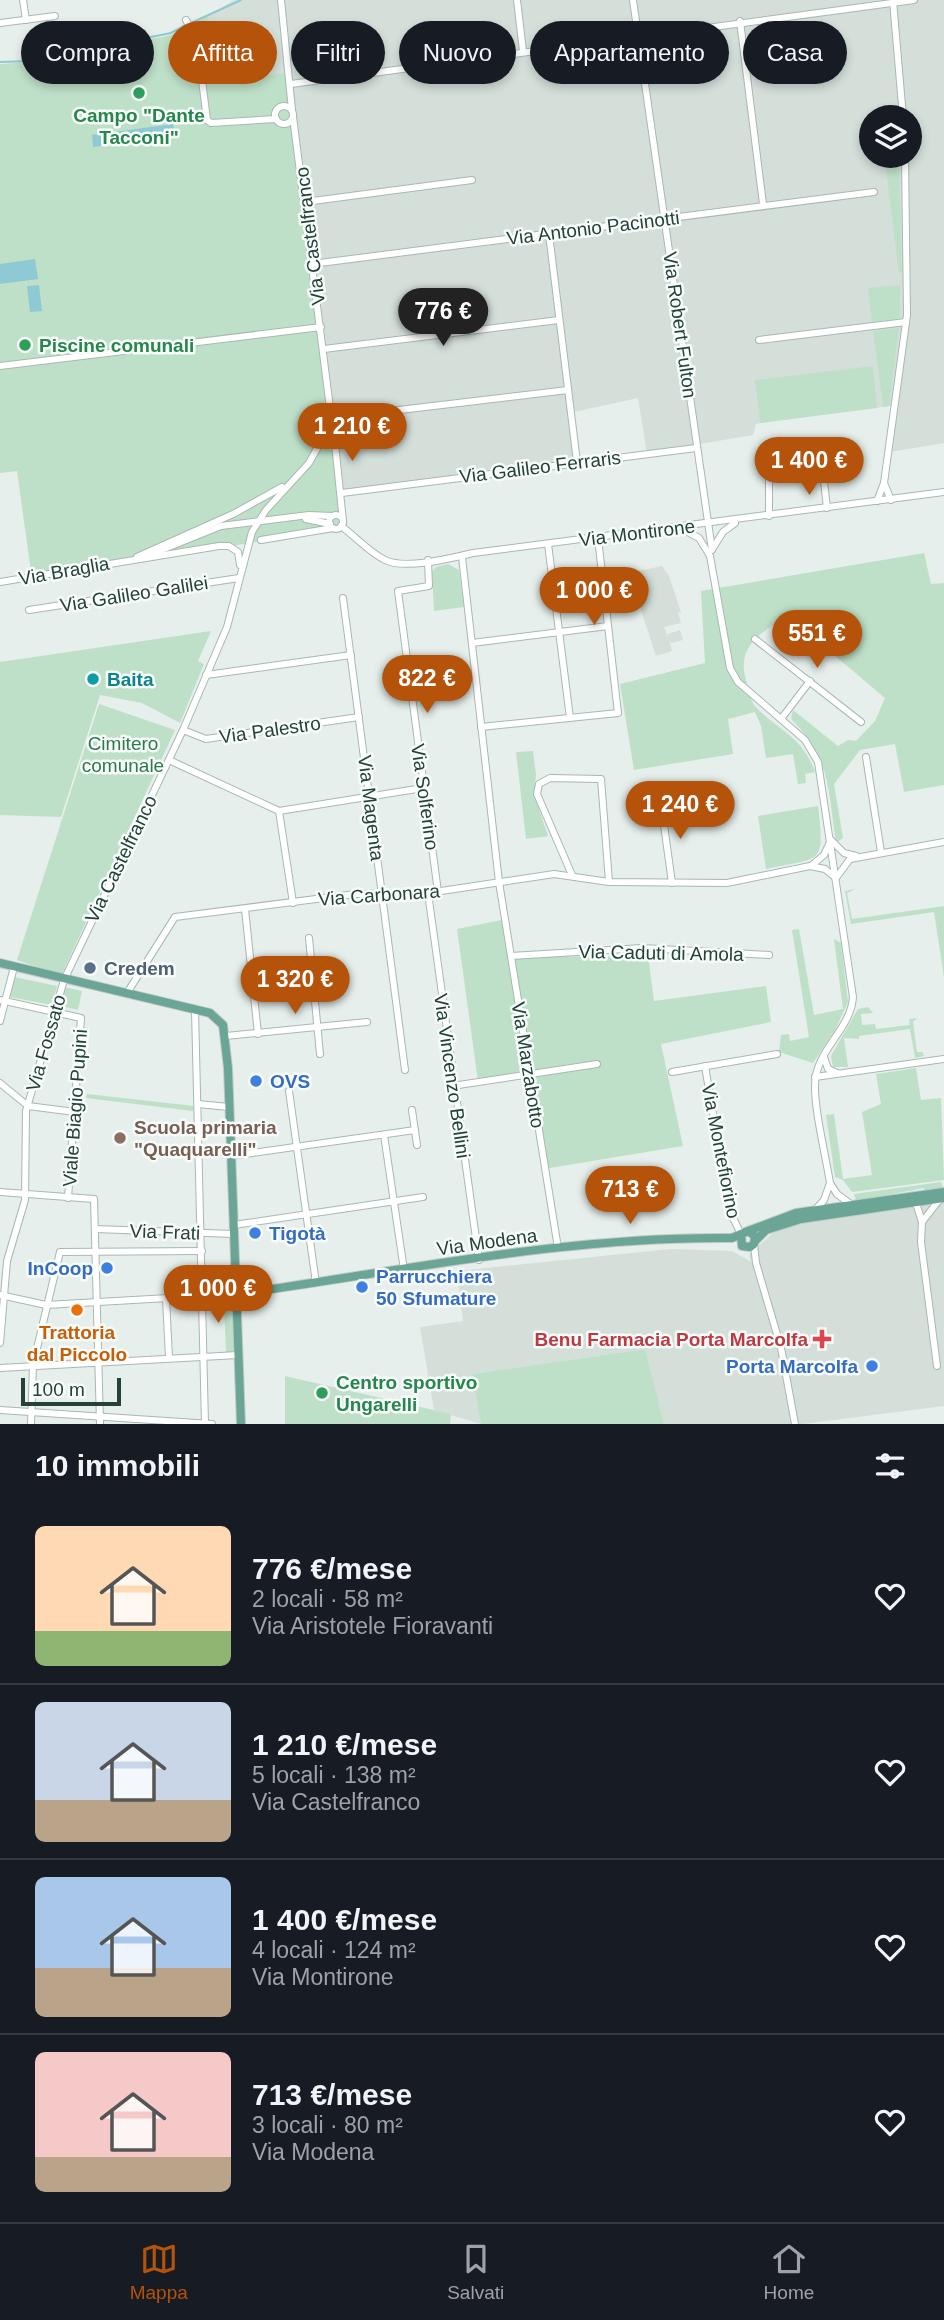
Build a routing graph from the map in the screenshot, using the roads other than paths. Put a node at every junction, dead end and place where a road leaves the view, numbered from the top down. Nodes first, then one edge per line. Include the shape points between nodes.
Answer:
1 (23, 0) edge
2 (281, 0) edge
3 (517, 0) edge
4 (633, 0) edge
5 (914, 0) edge
6 (893, 2) edge
7 (55, 16) dead end
8 (26, 20) junction
9 (186, 20) dead end
10 (636, 21) edge
11 (740, 22) junction
12 (0, 23) edge
13 (729, 24) edge
14 (530, 50) edge
15 (523, 51) junction
16 (385, 71) edge
17 (291, 84) junction
18 (645, 84) edge
19 (285, 105) junction
20 (902, 105) edge
21 (293, 114) junction
22 (276, 115) junction
23 (285, 124) junction
24 (299, 144) junction
25 (905, 168) edge
26 (472, 180) dead end
27 (874, 192) dead end
28 (305, 202) junction
29 (763, 204) junction
30 (665, 219) junction
31 (549, 234) junction
32 (312, 264) junction
33 (559, 320) junction
34 (906, 321) junction
35 (321, 327) junction
36 (759, 340) dead end
37 (324, 349) junction
38 (0, 366) edge
39 (568, 390) junction
40 (330, 408) junction
41 (332, 418) junction
42 (696, 448) junction
43 (577, 461) junction
44 (299, 475) junction
45 (884, 483) junction
46 (944, 492) edge
47 (342, 493) junction
48 (891, 500) junction
49 (877, 502) junction
50 (827, 508) junction
51 (332, 516) junction
52 (769, 516) junction
53 (293, 517) junction
54 (258, 520) junction
55 (739, 521) junction
56 (342, 524) junction
57 (707, 525) junction
58 (331, 526) junction
59 (680, 528) junction
60 (598, 538) junction
61 (261, 540) dead end
62 (548, 544) junction
63 (709, 552) junction
64 (462, 557) junction
65 (129, 560) junction
66 (428, 560) junction
67 (239, 576) junction
68 (0, 582) edge
69 (343, 598) dead end
70 (29, 610) dead end
71 (608, 626) junction
72 (559, 631) junction
73 (755, 639) dead end
74 (472, 643) junction
75 (351, 656) junction
76 (206, 676) junction
77 (810, 681) junction
78 (359, 717) junction
79 (570, 718) junction
80 (781, 719) junction
81 (861, 722) dead end
82 (481, 727) junction
83 (183, 730) junction
84 (866, 757) dead end
85 (169, 760) junction
86 (423, 788) junction
87 (370, 797) junction
88 (661, 803) dead end
89 (279, 811) junction
90 (831, 840) junction
91 (944, 842) edge
92 (881, 852) junction
93 (852, 857) junction
94 (834, 860) junction
95 (815, 865) junction
96 (572, 875) junction
97 (836, 878) junction
98 (499, 882) junction
99 (609, 882) junction
100 (673, 883) junction
101 (438, 892) junction
102 (428, 893) junction
103 (383, 894) junction
104 (293, 902) junction
105 (245, 909) junction
106 (309, 938) dead end
107 (769, 955) dead end
108 (511, 956) junction
109 (0, 963) edge
110 (14, 967) junction
111 (64, 980) junction
112 (127, 993) junction
113 (3, 1000) edge
114 (195, 1010) junction
115 (55, 1011) junction
116 (0, 1021) edge
117 (367, 1022) dead end
118 (318, 1028) junction
119 (258, 1034) junction
120 (226, 1036) junction
121 (320, 1054) dead end
122 (777, 1054) dead end
123 (824, 1057) junction
124 (944, 1059) edge
125 (597, 1064) dead end
126 (705, 1066) junction
127 (405, 1070) dead end
128 (672, 1072) dead end
129 (842, 1074) junction
130 (530, 1075) junction
131 (816, 1080) junction
132 (0, 1083) edge
133 (452, 1086) junction
134 (289, 1091) dead end
135 (198, 1104) junction
136 (28, 1106) junction
137 (229, 1107) junction
138 (412, 1110) dead end
139 (75, 1112) junction
140 (415, 1130) junction
141 (384, 1135) junction
142 (417, 1144) dead end
143 (298, 1147) junction
144 (231, 1156) junction
145 (0, 1192) edge
146 (831, 1192) junction
147 (25, 1195) junction
148 (943, 1196) edge
149 (423, 1197) dead end
150 (68, 1198) junction
151 (394, 1202) junction
152 (916, 1203) junction
153 (852, 1205) junction
154 (814, 1210) junction
155 (834, 1211) junction
156 (306, 1214) junction
157 (922, 1222) junction
158 (95, 1229) junction
159 (234, 1230) junction
160 (202, 1233) junction
161 (743, 1239) junction
162 (755, 1246) junction
163 (558, 1248) junction
164 (202, 1251) junction
165 (95, 1253) junction
166 (479, 1259) junction
167 (756, 1263) junction
168 (404, 1270) junction
169 (316, 1283) junction
170 (238, 1294) junction
171 (1, 1295) edge
172 (203, 1295) junction
173 (166, 1297) junction
174 (96, 1301) junction
175 (46, 1305) junction
176 (0, 1343) edge
177 (238, 1355) junction
178 (206, 1356) junction
179 (169, 1358) junction
180 (99, 1361) junction
181 (33, 1365) junction
182 (937, 1366) dead end
183 (0, 1368) edge
184 (0, 1410) edge
185 (32, 1411) junction
186 (100, 1415) junction
187 (208, 1423) edge
188 (31, 1424) edge
189 (100, 1424) edge
190 (241, 1424) edge
191 (795, 1424) edge

1 - 8 street
2 - 17 street, Via Castelfranco
3 - 15 street
4 - 10 street, Via Robert Fulton
5 - 6 street
6 - 11 street
6 - 20 street
7 - 8 street
8 - 12 street
9 - 22 street via 197,40 207,120
11 - 13 street
11 - 29 street
14 - 15 street
15 - 16 street
17 - 19 street, Via Castelfranco
17 - 21 street, Via Castelfranco
18 - 30 street, Via Robert Fulton
19 - 21 street
19 - 22 street
21 - 23 street
21 - 24 street, Via Castelfranco
22 - 23 street
23 - 24 street, Via Castelfranco
24 - 28 street, Via Castelfranco
25 - 34 street
26 - 28 street
27 - 29 street, Via Antonio Pacinotti
28 - 32 street, Via Castelfranco
29 - 30 street, Via Antonio Pacinotti
30 - 31 street, Via Antonio Pacinotti
30 - 42 street, Via Robert Fulton
31 - 32 street, Via Antonio Pacinotti
31 - 33 street
32 - 35 street, Via Castelfranco
33 - 37 street
33 - 39 street
34 - 36 street
34 - 45 street
35 - 37 street, Via Castelfranco
35 - 38 street, Via Castelfranco
37 - 40 street, Via Castelfranco
39 - 41 street
39 - 43 street
40 - 41 street, Via Castelfranco
40 - 44 street, Via Castelfranco via 324,436
41 - 47 street, Via Castelfranco
42 - 43 street, Via Galileo Ferraris
42 - 57 street, Via Robert Fulton
43 - 47 street, Via Galileo Ferraris
44 - 54 street, Via Castelfranco
44 - 65 street, Via Castelfranco via 245,508
45 - 48 street
45 - 49 street
46 - 48 street, Via Montirone
47 - 56 street, Via Castelfranco
48 - 49 street, Via Montirone
49 - 50 street, Via Montirone
50 - 52 street, Via Montirone
50 - 52 street via 823,472 815,467 774,472 769,476
51 - 53 street
51 - 56 street, Via Montirone via 340,516
51 - 58 street
52 - 55 street, Via Montirone
53 - 54 street
53 - 58 street
54 - 65 street, Via Braglia via 212,528
54 - 67 street, Via Castelfranco
55 - 57 street, Via Montirone
55 - 63 street via 723,532
56 - 58 street
56 - 66 street, Via Montirone via 395,564
57 - 59 street, Via Montirone
57 - 63 street, Via Robert Fulton
58 - 61 street
59 - 60 street, Via Montirone
59 - 63 street via 699,538
60 - 62 street, Via Montirone
60 - 71 street
62 - 64 street, Via Montirone
62 - 72 street
63 - 80 street, Via Robert Fulton via 730,668 738,681
64 - 66 street, Via Montirone
64 - 74 street, Via Marzabotto
65 - 67 street, Via Braglia via 229,546 238,552
65 - 68 street, Via Braglia
66 - 86 street, Via Solferino via 429,586 398,592
67 - 70 street, Via Galileo Galilei
67 - 76 street, Via Castelfranco via 226,627
69 - 75 street, Via Magenta
71 - 72 street
71 - 79 street via 618,713
72 - 74 street
72 - 79 street
73 - 77 street
74 - 82 street, Via Marzabotto
75 - 76 street
75 - 78 street, Via Magenta
76 - 83 street, Via Castelfranco
77 - 80 street
77 - 81 street
78 - 83 street, Via Palestro via 206,739
78 - 87 street, Via Magenta
79 - 82 street
80 - 90 street, Via Robert Fulton via 805,740 818,762
82 - 98 street, Via Marzabotto
83 - 85 street, Via Castelfranco
84 - 92 street
85 - 89 street
85 - 111 street, Via Castelfranco
86 - 87 street
86 - 101 street, Via Solferino
87 - 89 street
87 - 103 street, Via Magenta
88 - 100 street
89 - 104 street
90 - 93 street
90 - 94 street, Via Robert Fulton
90 - 95 street
91 - 92 street, Via Carbonara
92 - 93 street, Via Carbonara
93 - 94 street, Via Carbonara
93 - 97 street
94 - 95 street, Via Carbonara
94 - 97 street, Via Robert Fulton
95 - 97 street
95 - 100 street, Via Carbonara via 727,883
96 - 98 street, Via Carbonara via 535,875
96 - 99 street, Via Carbonara
96 - 99 street via 537,794 539,784 550,778 601,779
97 - 123 street, Via Robert Fulton via 853,997 846,1020
98 - 101 street, Via Carbonara
98 - 108 street, Via Marzabotto
99 - 100 street, Via Carbonara
101 - 102 street, Via Carbonara
102 - 103 street, Via Carbonara
102 - 133 street, Via Vincenzo Bellini
103 - 104 street, Via Carbonara
103 - 127 street, Via Magenta
104 - 105 street, Via Carbonara
105 - 112 street, Via Carbonara via 175,917
105 - 119 street
106 - 118 street
107 - 108 street, Via Caduti di Amola via 642,948
108 - 130 street, Via Marzabotto
109 - 110 main road
110 - 111 main road
110 - 113 street
111 - 112 main road
111 - 115 street, Via Fossato
112 - 114 main road
113 - 115 street
113 - 116 street
114 - 120 main road via 210,1013 223,1025
114 - 135 street
115 - 136 street, Via Fossato
115 - 139 street, Viale Biagio Pupini via 81,1018
117 - 118 street
118 - 119 street
118 - 121 street
119 - 120 street
120 - 137 main road
122 - 126 street, Via Montefiorino
123 - 129 street via 828,1069
123 - 131 street, Via Robert Fulton
124 - 129 street
125 - 130 street
126 - 128 street, Via Montefiorino
126 - 161 street, Via Montefiorino via 729,1210
129 - 131 street
130 - 133 street
130 - 163 street, Via Marzabotto
131 - 146 street
132 - 136 street
133 - 166 street, Via Vincenzo Bellini
134 - 143 street
135 - 137 street
135 - 160 street
136 - 139 street
136 - 147 street, Via Fossato
137 - 144 main road
138 - 140 street
139 - 150 street, Viale Biagio Pupini
140 - 141 street
140 - 142 street
141 - 143 street
141 - 151 street
143 - 144 street
143 - 156 street
144 - 159 main road
145 - 147 street
146 - 153 street
146 - 154 street
146 - 155 street
147 - 150 street
147 - 171 street, Via Fossato
148 - 152 main road
148 - 153 main road
148 - 157 street
149 - 151 street, Via Frati
150 - 158 street via 94,1199
151 - 156 street, Via Frati
151 - 168 street
152 - 155 main road
152 - 157 street
153 - 155 main road
154 - 155 main road
154 - 161 main road via 776,1219
155 - 162 main road via 769,1229
156 - 159 street, Via Frati
156 - 169 street
157 - 182 street via 920,1242
158 - 160 street, Via Frati
158 - 165 street
159 - 160 street, Via Frati
159 - 170 main road
160 - 164 street
161 - 162 main road
161 - 162 main road via 755,1236
161 - 163 main road, Via Modena via 643,1240
161 - 167 street, Via Montefiorino
162 - 167 street
163 - 166 main road, Via Modena
164 - 165 street
164 - 172 street
165 - 174 street
165 - 175 street via 60,1252
166 - 168 main road, Via Modena
167 - 191 street via 781,1348
168 - 169 main road, Via Modena
169 - 170 main road, Via Modena
170 - 172 street
170 - 177 main road
171 - 175 street
171 - 176 street, Via Fossato
172 - 173 street
172 - 178 street
173 - 174 street
173 - 179 street
174 - 175 street
174 - 180 street
175 - 181 street
177 - 178 street
177 - 190 main road
178 - 179 street
178 - 187 street
179 - 180 street
180 - 181 street
180 - 186 street
181 - 183 street
181 - 185 street
184 - 185 street
185 - 186 street
185 - 188 street
186 - 187 street
186 - 189 street

